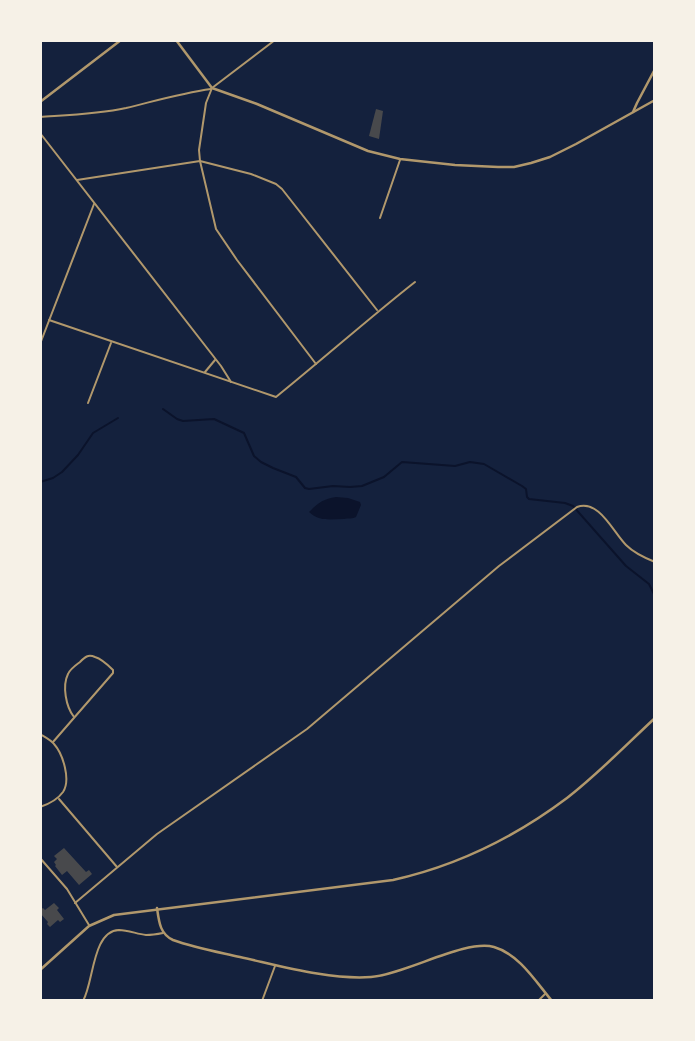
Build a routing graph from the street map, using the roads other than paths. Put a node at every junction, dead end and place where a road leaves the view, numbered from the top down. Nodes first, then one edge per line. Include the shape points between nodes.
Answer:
1 (121, 40) edge
2 (176, 40) edge
3 (275, 40) edge
4 (655, 69) edge
5 (212, 88) junction
6 (655, 100) edge
7 (40, 102) edge
8 (633, 112) junction
9 (40, 117) edge
10 (40, 133) edge
11 (400, 159) junction
12 (200, 161) junction
13 (77, 180) junction
14 (94, 202) junction
15 (380, 218) dead end
16 (415, 282) dead end
17 (378, 311) junction
18 (49, 320) junction
19 (111, 342) junction
20 (40, 344) edge
21 (216, 359) junction
22 (317, 364) junction
23 (204, 373) junction
24 (231, 382) junction
25 (88, 403) dead end
26 (655, 562) edge
27 (74, 717) junction
28 (655, 718) edge
29 (40, 734) edge
30 (53, 742) junction
31 (58, 797) junction
32 (40, 807) edge
33 (40, 858) edge
34 (117, 868) junction
35 (75, 903) junction
36 (157, 908) junction
37 (89, 926) junction
38 (163, 933) junction
39 (275, 965) junction
40 (40, 970) edge
41 (545, 994) junction
42 (83, 1001) edge
43 (262, 1001) edge
44 (537, 1001) edge
45 (552, 1001) edge

1 - 7 street
2 - 5 street
3 - 5 street
4 - 8 street
5 - 9 street via 125,108
5 - 11 street via 368,151
5 - 12 street via 200,137
6 - 8 street
8 - 11 street via 550,157 523,165
10 - 13 street
11 - 15 street
12 - 13 street
12 - 17 street via 251,174 282,189
12 - 22 street via 216,229
13 - 14 street
14 - 18 street
14 - 21 street
16 - 17 street
17 - 22 street
18 - 19 street
18 - 20 street
19 - 23 street
19 - 25 street
21 - 23 street
21 - 24 street
22 - 24 street via 276,397
23 - 24 street
26 - 34 street via 628,547 594,509 576,507 499,566 307,729 157,834
27 - 27 street via 113,673 97,657 84,658 68,674 67,701
27 - 30 street
28 - 36 street via 545,814 444,866 393,880
29 - 30 street
30 - 31 street via 67,778
31 - 32 street
31 - 34 street
33 - 35 street
34 - 35 street
35 - 37 street
36 - 37 street via 114,915
36 - 38 street
37 - 40 street
38 - 39 street via 180,943
38 - 42 street via 120,930 105,935
39 - 41 street via 372,977 463,949 490,946 512,956
39 - 43 street
41 - 44 street
41 - 45 street

